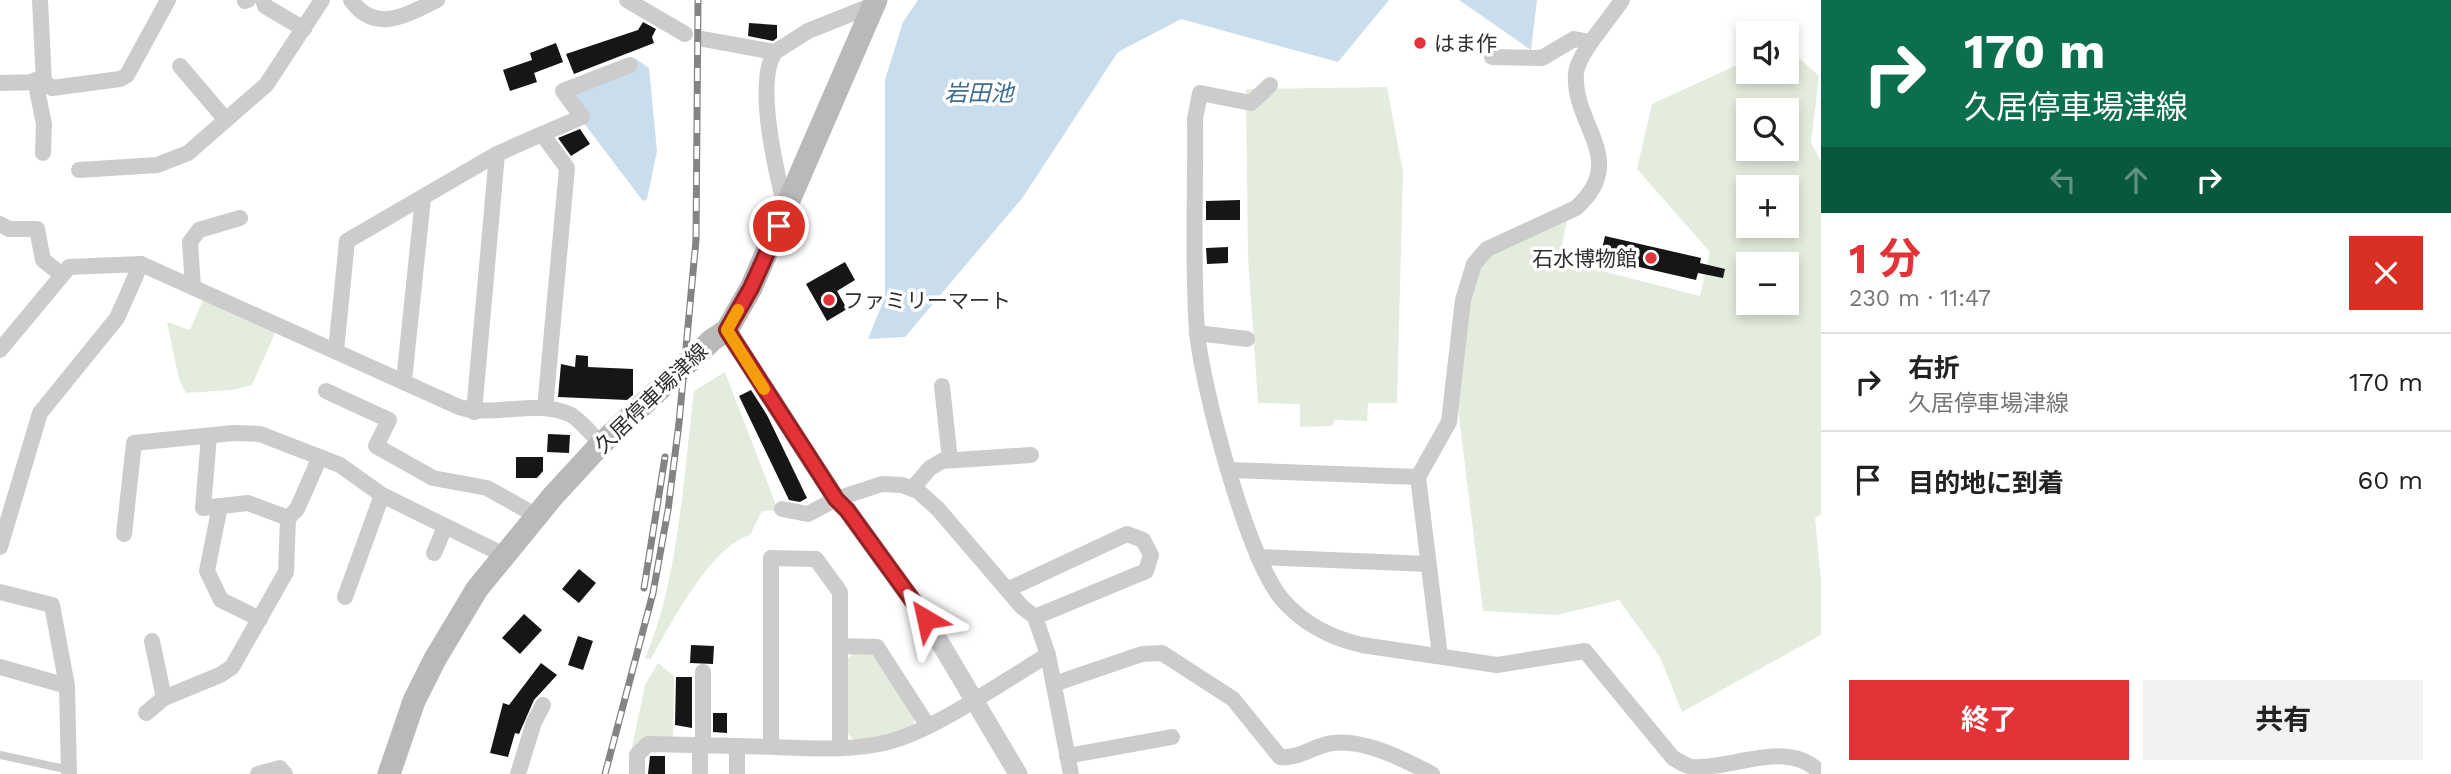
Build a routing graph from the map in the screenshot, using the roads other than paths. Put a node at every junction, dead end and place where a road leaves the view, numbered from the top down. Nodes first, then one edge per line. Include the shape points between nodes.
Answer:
1 (40, 0) edge
2 (52, 0) edge
3 (168, 0) edge
4 (263, 0) edge
5 (322, 0) edge
6 (351, 0) edge
7 (626, 0) edge
8 (1622, 0) edge
9 (432, 1) edge
10 (874, 2) edge
11 (304, 29) junction
12 (685, 34) dead end
13 (703, 39) dead end
14 (1590, 41) junction
15 (775, 52) junction
16 (1492, 57) dead end
17 (630, 65) dead end
18 (180, 66) dead end
19 (40, 81) junction
20 (0, 83) edge
21 (1270, 85) dead end
22 (226, 120) junction
23 (542, 134) junction
24 (43, 153) dead end
25 (497, 154) junction
26 (79, 170) dead end
27 (423, 198) junction
28 (786, 211) junction
29 (240, 218) dead end
30 (0, 225) edge
31 (141, 264) junction
32 (62, 275) junction
33 (194, 287) junction
34 (727, 330) junction
35 (1198, 333) junction
36 (1247, 339) dead end
37 (0, 350) edge
38 (337, 351) junction
39 (404, 381) junction
40 (942, 386) dead end
41 (326, 391) dead end
42 (545, 408) junction
43 (474, 412) junction
44 (209, 436) junction
45 (601, 444) junction
46 (1031, 455) dead end
47 (320, 457) junction
48 (950, 460) junction
49 (1230, 470) junction
50 (1419, 477) junction
51 (912, 489) junction
52 (382, 495) junction
53 (6, 498) edge
54 (836, 499) junction
55 (220, 506) junction
56 (782, 509) dead end
57 (537, 516) junction
58 (288, 518) junction
59 (445, 527) junction
60 (124, 534) dead end
61 (0, 547) edge
62 (434, 553) dead end
63 (504, 555) junction
64 (1258, 557) junction
65 (1428, 564) junction
66 (1009, 589) junction
67 (0, 592) edge
68 (345, 597) dead end
69 (1035, 617) junction
70 (260, 619) junction
71 (152, 641) dead end
72 (841, 646) junction
73 (1048, 655) junction
74 (1440, 656) junction
75 (0, 667) edge
76 (703, 672) dead end
77 (1055, 684) junction
78 (67, 686) junction
79 (164, 698) junction
80 (975, 698) junction
81 (543, 705) dead end
82 (146, 713) dead end
83 (928, 726) junction
84 (1172, 737) dead end
85 (701, 745) junction
86 (737, 746) junction
87 (771, 746) junction
88 (840, 746) junction
89 (0, 755) edge
90 (1068, 756) junction
91 (1690, 771) edge
92 (69, 772) edge
93 (258, 774) edge
94 (285, 774) edge
95 (389, 774) edge
96 (518, 774) edge
97 (637, 774) edge
98 (700, 774) edge
99 (737, 774) edge
100 (1017, 774) edge
101 (1071, 774) edge
102 (1433, 774) edge
103 (1720, 774) edge
104 (1734, 774) edge
105 (1821, 774) edge

1 - 2 street
1 - 19 street
3 - 19 street via 127,75 52,88
4 - 11 street via 265,6
5 - 11 street
6 - 9 street via 366,15 385,21
7 - 12 street
8 - 14 street
10 - 15 street via 808,31
10 - 28 main road, 久居停車場津線
11 - 22 street via 267,85
13 - 15 street
14 - 16 street via 1574,40 1542,58
14 - 50 street via 1576,69 1577,86 1600,160 1600,174 1576,208 1487,249 1477,258 1463,300 1449,422
15 - 28 street via 767,70 767,87
17 - 23 street via 563,91 582,117
18 - 22 street
19 - 20 street
19 - 24 street
21 - 35 street via 1251,103 1200,93 1195,119
22 - 26 street via 188,153 168,163
23 - 25 street
23 - 42 street via 567,168
25 - 27 street
25 - 43 street
27 - 38 street via 347,241
27 - 39 street
28 - 34 main road, 久居停車場津線
29 - 33 street via 199,230 190,242
30 - 32 street via 37,229 43,260
31 - 32 street via 69,267
31 - 33 street
31 - 53 street via 117,318 40,413
32 - 37 street
33 - 38 street
34 - 45 main road, 久居停車場津線
34 - 54 street
35 - 36 street
35 - 49 street
38 - 39 street
39 - 43 street
40 - 48 street
41 - 57 street via 389,420 376,446 433,478 483,486
42 - 43 street
42 - 45 street via 571,415
44 - 47 street via 260,434
44 - 55 street via 202,508
44 - 60 street via 134,443
45 - 57 main road, 久居停車場津線
46 - 48 street
47 - 52 street via 350,470
47 - 58 street via 297,509
48 - 51 street via 935,463
49 - 50 street
49 - 64 street
50 - 65 street
51 - 54 street via 882,484
51 - 66 street via 938,509
52 - 59 street
52 - 68 street
53 - 61 street
54 - 56 street via 808,514
54 - 80 street via 926,619
55 - 58 street via 248,503
55 - 70 street via 207,571 221,600
57 - 63 main road, 久居停車場津線
58 - 70 street via 286,572
59 - 62 street
59 - 63 street
63 - 95 main road, 久居停車場津線 via 463,608 435,659 414,701
64 - 65 street
64 - 74 street via 1282,598 1316,628 1362,645
65 - 74 street
66 - 69 street
66 - 69 street via 1127,534 1143,540 1151,555 1146,571
67 - 78 street via 52,605
69 - 73 street
70 - 79 street via 232,667
71 - 79 street
72 - 83 street via 877,647
72 - 87 street via 840,593 816,559 771,558
72 - 88 street
73 - 77 street
73 - 80 street
74 - 91 street via 1497,665 1585,652 1673,758
75 - 78 street
76 - 85 street
77 - 90 street
77 - 102 street via 1142,654 1162,653 1233,699 1280,757 1348,743
78 - 92 street
79 - 82 street
80 - 83 street
80 - 100 street
81 - 96 street
83 - 88 street via 884,743
84 - 90 street
85 - 86 street
85 - 97 street via 648,744 637,755
85 - 98 street
86 - 87 street
86 - 99 street
87 - 88 street
89 - 92 lane
90 - 101 street
91 - 105 street via 1783,757 1806,760
93 - 94 street via 280,768
103 - 104 street

